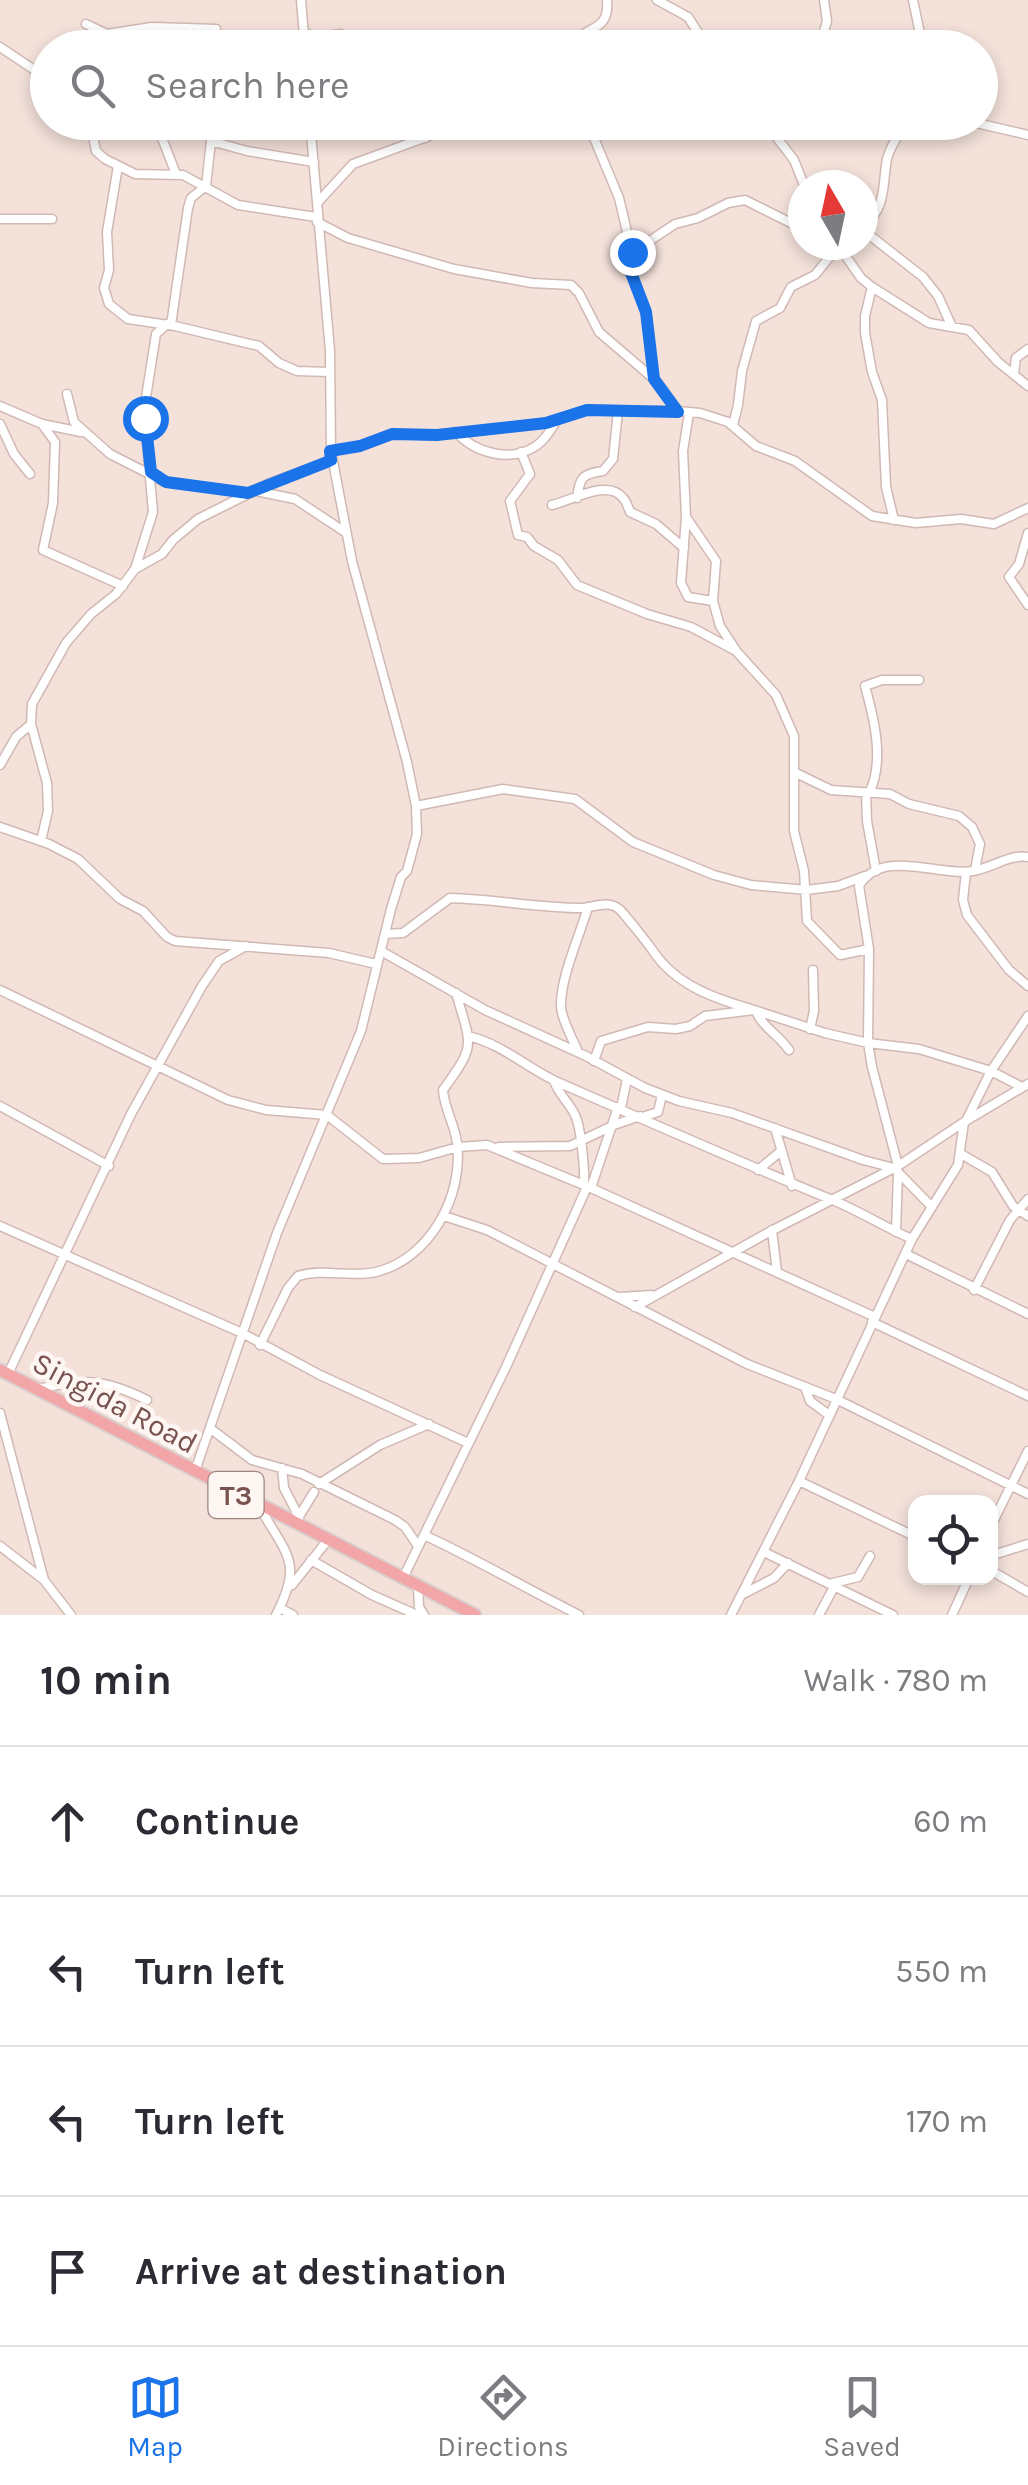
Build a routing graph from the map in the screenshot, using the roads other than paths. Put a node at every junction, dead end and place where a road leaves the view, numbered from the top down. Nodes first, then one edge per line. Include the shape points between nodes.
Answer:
1 (302, 0) edge
2 (608, 0) edge
3 (658, 0) edge
4 (824, 0) edge
5 (913, 0) edge
6 (86, 24) dead end
7 (152, 27) junction
8 (99, 30) edge
9 (133, 30) edge
10 (152, 30) edge
11 (216, 30) dead end
12 (303, 30) edge
13 (592, 30) edge
14 (696, 30) edge
15 (825, 30) edge
16 (919, 30) edge
17 (0, 47) edge
18 (30, 67) edge
19 (998, 128) edge
20 (1028, 135) edge
21 (94, 140) edge
22 (162, 140) edge
23 (312, 140) edge
24 (419, 140) edge
25 (595, 140) edge
26 (779, 140) edge
27 (897, 140) edge
28 (211, 141) joint
29 (314, 162) junction
30 (118, 166) junction
31 (798, 170) edge
32 (176, 174) junction
33 (206, 186) junction
34 (318, 202) junction
35 (878, 212) edge
36 (0, 218) edge
37 (52, 219) dead end
38 (317, 219) junction
39 (788, 221) edge
40 (878, 240) edge
41 (632, 258) junction
42 (827, 260) edge
43 (849, 260) edge
44 (872, 287) junction
45 (169, 324) junction
46 (952, 326) junction
47 (1028, 349) edge
48 (330, 372) junction
49 (1014, 373) junction
50 (654, 379) junction
51 (1028, 386) edge
52 (67, 394) dead end
53 (3, 409) edge
54 (618, 410) junction
55 (678, 412) junction
56 (690, 413) junction
57 (558, 419) junction
58 (0, 424) edge
59 (42, 424) junction
60 (732, 424) junction
61 (456, 432) junction
62 (85, 433) junction
63 (330, 451) junction
64 (522, 452) junction
65 (151, 472) junction
66 (30, 474) dead end
67 (251, 492) junction
68 (578, 498) junction
69 (552, 505) dead end
70 (1028, 508) edge
71 (686, 517) junction
72 (894, 520) junction
73 (345, 532) junction
74 (1028, 532) edge
75 (684, 548) junction
76 (135, 569) junction
77 (123, 586) junction
78 (713, 600) junction
79 (1028, 604) edge
80 (737, 652) junction
81 (919, 680) dead end
82 (32, 724) junction
83 (0, 765) edge
84 (794, 772) junction
85 (868, 793) junction
86 (416, 806) junction
87 (0, 827) edge
88 (41, 842) junction
89 (1028, 857) edge
90 (876, 871) junction
91 (970, 871) junction
92 (866, 876) junction
93 (789, 889) junction
94 (807, 890) junction
95 (588, 907) junction
96 (806, 910) junction
97 (385, 934) junction
98 (246, 946) junction
99 (868, 948) junction
100 (380, 951) junction
101 (376, 964) junction
102 (813, 970) dead end
103 (1028, 986) edge
104 (0, 990) edge
105 (456, 993) junction
106 (755, 1011) junction
107 (1028, 1016) edge
108 (810, 1029) junction
109 (468, 1036) junction
110 (868, 1043) junction
111 (789, 1050) dead end
112 (578, 1052) junction
113 (594, 1060) junction
114 (159, 1067) junction
115 (991, 1071) junction
116 (627, 1079) junction
117 (554, 1081) junction
118 (1026, 1085) edge
119 (662, 1094) junction
120 (674, 1100) junction
121 (0, 1106) edge
122 (620, 1108) junction
123 (658, 1111) junction
124 (328, 1116) junction
125 (641, 1117) junction
126 (966, 1120) junction
127 (614, 1125) junction
128 (775, 1128) junction
129 (792, 1134) junction
130 (578, 1143) junction
131 (458, 1148) junction
132 (494, 1148) junction
133 (780, 1150) junction
134 (961, 1154) junction
135 (109, 1166) junction
136 (897, 1169) junction
137 (758, 1170) junction
138 (792, 1186) junction
139 (588, 1187) junction
140 (830, 1199) junction
141 (1028, 1200) edge
142 (932, 1207) junction
143 (1023, 1213) edge
144 (444, 1216) junction
145 (0, 1226) edge
146 (772, 1230) junction
147 (896, 1232) junction
148 (912, 1239) junction
149 (733, 1252) junction
150 (68, 1254) junction
151 (906, 1254) junction
152 (553, 1264) junction
153 (776, 1272) junction
154 (974, 1290) junction
155 (654, 1295) junction
156 (616, 1297) junction
157 (635, 1307) junction
158 (1028, 1314) edge
159 (873, 1320) junction
160 (242, 1333) junction
161 (260, 1345) junction
162 (4, 1372) edge
163 (805, 1386) junction
164 (38, 1389) junction
165 (1028, 1396) edge
166 (147, 1400) dead end
167 (836, 1400) junction
168 (0, 1413) edge
169 (828, 1415) junction
170 (429, 1424) junction
171 (211, 1429) junction
172 (231, 1432) dead end
173 (468, 1443) junction
174 (236, 1447) junction
175 (1028, 1451) edge
176 (282, 1468) junction
177 (194, 1472) junction
178 (799, 1481) junction
179 (1013, 1485) junction
180 (316, 1488) junction
181 (1028, 1494) edge
182 (306, 1504) junction
183 (259, 1506) junction
184 (998, 1513) edge
185 (297, 1521) junction
186 (908, 1533) edge
187 (314, 1534) junction
188 (424, 1535) junction
189 (327, 1540) junction
190 (1028, 1544) edge
191 (0, 1546) edge
192 (418, 1546) junction
193 (764, 1552) junction
194 (998, 1553) edge
195 (870, 1556) dead end
196 (311, 1560) junction
197 (788, 1563) junction
198 (998, 1575) edge
199 (403, 1578) junction
200 (44, 1580) junction
201 (833, 1584) junction
202 (967, 1585) edge
203 (418, 1586) junction
204 (1028, 1592) edge
205 (287, 1593) junction
206 (742, 1594) junction
207 (453, 1609) edge
208 (278, 1611) edge
209 (71, 1615) edge
210 (293, 1615) edge
211 (420, 1615) edge
212 (475, 1615) edge
213 (579, 1615) edge
214 (731, 1615) edge
215 (819, 1615) edge
216 (893, 1615) edge
217 (952, 1615) edge

1 - 12 street
2 - 13 street via 602,25
3 - 14 street via 688,17
4 - 15 street
5 - 16 street
6 - 8 street
7 - 9 street
7 - 10 street
7 - 11 street
17 - 18 street
19 - 20 street
21 - 30 street via 96,151
22 - 32 street
23 - 29 street
24 - 34 street via 353,164
25 - 41 street via 620,198
26 - 31 street
27 - 35 street
28 - 29 street
28 - 33 street
29 - 34 street
30 - 32 street via 135,174
30 - 45 street via 107,232 109,304 128,319
32 - 33 street
33 - 38 street via 238,205
33 - 45 street via 188,208
34 - 38 street
36 - 37 street
38 - 48 street
38 - 50 street via 348,238 454,268 571,285 599,332
39 - 41 street via 734,200 674,224
40 - 46 street via 922,277
41 - 50 street
42 - 60 street via 791,287 780,308 756,321
43 - 44 street
44 - 46 street via 929,323
44 - 72 street via 865,333 882,400
45 - 48 street via 258,346 297,371
45 - 65 street via 154,340 144,410
46 - 49 street via 969,330
47 - 49 street via 1016,358
48 - 63 street
49 - 51 street
50 - 55 street
52 - 62 street via 74,422
53 - 59 street
54 - 55 street
54 - 57 street
54 - 68 street via 613,459 604,470 580,478
55 - 56 street
56 - 60 street
56 - 71 street via 682,463
57 - 61 street
57 - 64 street via 544,439
58 - 66 street
59 - 62 street
59 - 77 street via 56,442 54,503 43,550
60 - 72 street via 863,512
61 - 63 street via 392,434
61 - 64 street via 483,452
62 - 65 street via 110,454
63 - 67 street via 331,460
63 - 73 street
64 - 80 street via 530,474 510,501 518,535 558,560 577,585 691,627
65 - 67 street via 166,482
65 - 76 street via 152,512
67 - 73 street via 294,499
67 - 76 street via 198,519 162,554
68 - 69 street
68 - 75 street via 599,490 620,495 630,512
70 - 72 street via 994,524
71 - 75 street
71 - 78 street via 714,556
73 - 86 street
74 - 79 street via 1009,577
75 - 78 street via 682,590 694,600
76 - 77 street
77 - 82 street via 59,652 32,701
78 - 80 street
80 - 84 street via 776,695 794,736
81 - 85 street via 865,686 877,762
82 - 83 street
82 - 88 street via 47,783
84 - 85 street via 823,788
84 - 94 street via 794,832
85 - 90 street
85 - 91 street via 959,816 979,840 980,857
86 - 93 street via 504,790 576,799 633,842 714,875
86 - 97 street via 412,857
87 - 88 street
88 - 98 street via 78,859 167,937
89 - 91 street
90 - 91 street
90 - 92 street
91 - 103 street via 963,900 967,915
92 - 94 street
92 - 99 street via 858,889
93 - 94 street
93 - 96 street
94 - 96 street
95 - 97 street via 450,898 403,933
95 - 106 street via 616,906 694,989
95 - 112 street via 561,1008
96 - 99 street via 809,925 840,955
97 - 100 street
98 - 101 street
98 - 114 street via 219,961
99 - 110 street
100 - 101 street
100 - 105 street
101 - 124 street
102 - 108 street
104 - 114 street
105 - 109 street
105 - 112 street
106 - 108 street
106 - 111 street
106 - 113 street via 610,1036
107 - 115 street
108 - 110 street
109 - 117 street via 500,1046
109 - 131 street via 463,1064 443,1090
110 - 115 street via 919,1049
110 - 136 street
112 - 113 street
113 - 116 street
114 - 124 street via 240,1105
114 - 135 street
115 - 118 street
115 - 126 street
116 - 119 street
116 - 122 street
117 - 122 street
117 - 130 street via 576,1117
118 - 126 street
119 - 120 street
119 - 123 street
120 - 123 street
120 - 128 street
121 - 135 street
122 - 125 street
122 - 127 street
123 - 125 street
124 - 131 street via 383,1159
124 - 160 street
125 - 127 street
125 - 137 street
126 - 134 street
126 - 136 street
127 - 130 street
127 - 139 street
128 - 129 street
128 - 133 street
129 - 133 street
129 - 136 street
130 - 132 street
130 - 139 street
131 - 132 street
131 - 144 street via 456,1184
132 - 139 street
133 - 137 street
133 - 138 street
134 - 142 street
134 - 143 street via 992,1172
135 - 150 street
136 - 140 street
136 - 142 street
136 - 147 street
137 - 138 street
138 - 140 street
139 - 149 street
139 - 152 street
140 - 146 street
140 - 147 street
141 - 143 street
142 - 148 street
143 - 154 street via 1010,1220
144 - 152 street
144 - 161 street via 420,1246 384,1269 298,1276
145 - 150 street
146 - 149 street
146 - 153 street
147 - 148 street
148 - 151 street
149 - 153 street
149 - 155 street
150 - 160 street
150 - 162 street
151 - 154 street
151 - 159 street
152 - 156 street
152 - 173 street
153 - 159 street
154 - 158 street
155 - 156 street
155 - 157 street
156 - 157 street
157 - 163 street
159 - 165 street
159 - 167 street
160 - 161 street
160 - 171 street
161 - 170 street
162 - 164 highway, Singida Road / T3
163 - 167 street
163 - 169 street via 810,1401
164 - 166 street via 101,1382
164 - 177 highway, Singida Road / T3
167 - 169 street
167 - 179 street
168 - 200 street
169 - 178 street
170 - 173 street
170 - 180 street via 380,1445
171 - 174 street
171 - 177 street
172 - 174 street
173 - 188 street
174 - 176 street via 252,1460
175 - 179 street
176 - 180 street
176 - 185 street
177 - 183 highway, Singida Road / T3
178 - 186 street
178 - 193 street
179 - 181 street
179 - 184 street
180 - 182 street
180 - 192 street via 406,1526
182 - 185 street
182 - 187 street
183 - 185 highway, Singida Road / T3
183 - 205 street via 291,1562
185 - 187 highway, Singida Road / T3
187 - 189 highway, Singida Road / T3
188 - 192 street
188 - 213 street
189 - 196 street
189 - 199 highway, Singida Road / T3
190 - 194 street
191 - 200 street
192 - 199 street
193 - 197 street
193 - 206 street
195 - 201 street via 858,1577
196 - 205 street
196 - 211 street
197 - 201 street
197 - 206 street
198 - 204 street
199 - 203 highway, Singida Road / T3
200 - 209 street
201 - 215 street
201 - 216 street
202 - 217 street
203 - 207 highway, Singida Road / T3
203 - 211 street
205 - 208 street
206 - 214 street
207 - 212 highway, Singida Road / T3
208 - 210 street

